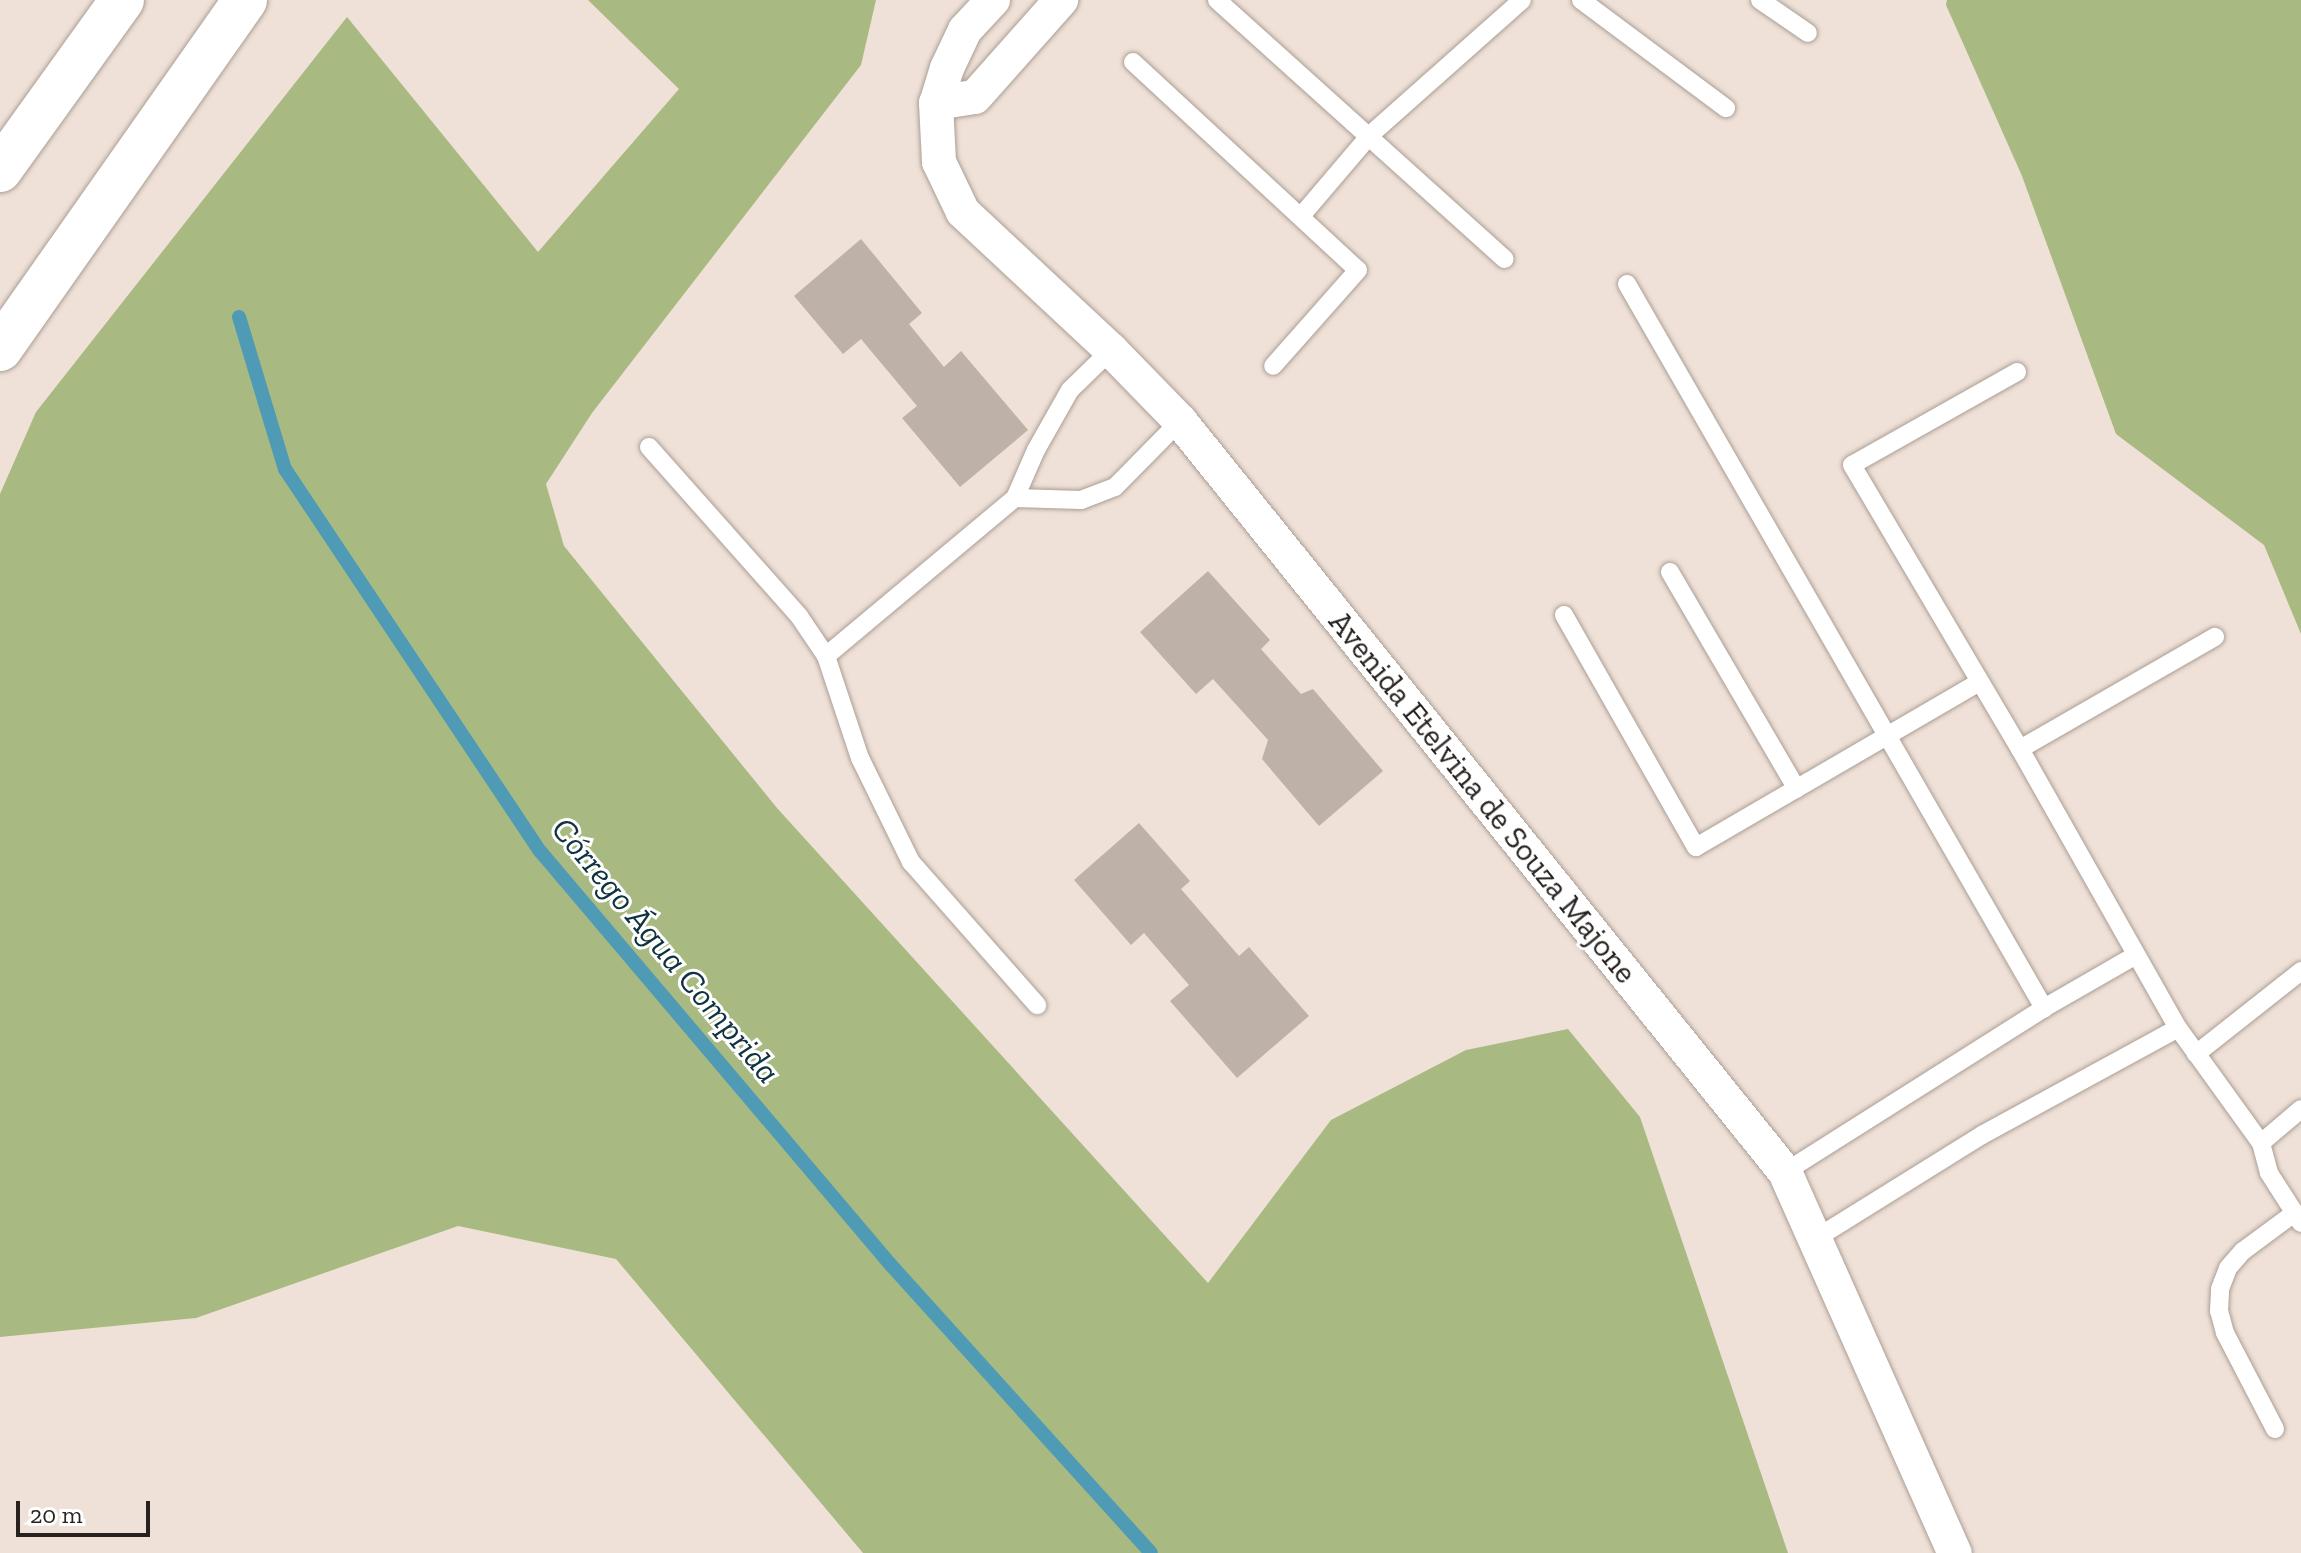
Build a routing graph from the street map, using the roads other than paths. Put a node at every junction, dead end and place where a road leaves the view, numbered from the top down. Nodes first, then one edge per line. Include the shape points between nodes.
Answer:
1 (122, 0) edge
2 (245, 0) edge
3 (993, 0) edge
4 (1061, 0) edge
5 (1217, 0) edge
6 (1522, 0) edge
7 (1581, 0) edge
8 (1760, 0) edge
9 (1808, 33) dead end
10 (1133, 62) dead end
11 (936, 103) junction
12 (1726, 108) dead end
13 (1370, 135) junction
14 (0, 170) edge
15 (1302, 215) junction
16 (1505, 259) dead end
17 (1627, 284) dead end
18 (0, 349) edge
19 (1111, 350) junction
20 (1273, 366) dead end
21 (2017, 372) dead end
22 (1180, 421) junction
23 (649, 447) dead end
24 (1015, 498) junction
25 (1670, 572) dead end
26 (1564, 615) dead end
27 (2215, 637) dead end
28 (826, 656) junction
29 (1980, 682) junction
30 (1889, 735) junction
31 (2020, 749) junction
32 (1797, 789) junction
33 (2136, 955) junction
34 (2301, 971) edge
35 (1037, 1005) dead end
36 (2044, 1008) junction
37 (2178, 1028) junction
38 (2196, 1054) junction
39 (2301, 1109) edge
40 (2261, 1143) junction
41 (1785, 1172) junction
42 (2297, 1219) edge
43 (1815, 1239) junction
44 (2275, 1429) dead end
45 (1955, 1553) edge

1 - 14 main road
2 - 18 main road
3 - 11 street via 965,30
4 - 11 street via 975,97
5 - 13 lane
6 - 13 lane
7 - 12 lane
8 - 9 lane
10 - 15 lane
11 - 19 street, Avenida Etelvina de Souza Majone via 939,162 963,212
13 - 15 lane
13 - 16 lane
15 - 20 lane via 1358,270
17 - 30 lane
19 - 22 street, Avenida Etelvina de Souza Majone
19 - 24 lane via 1070,390
21 - 29 lane via 1852,465
22 - 24 lane via 1115,487 1081,500
22 - 41 street, Avenida Etelvina de Souza Majone
23 - 28 lane via 799,616
24 - 28 lane
25 - 32 lane
26 - 32 lane via 1696,847
27 - 31 lane
28 - 35 lane via 860,758 911,862
29 - 30 lane
29 - 31 lane
30 - 32 lane
30 - 36 lane
31 - 33 lane
33 - 36 lane
33 - 37 lane
34 - 38 lane
36 - 41 lane
37 - 38 lane
37 - 43 lane via 1982,1135
38 - 40 lane
39 - 40 lane
40 - 42 lane via 2269,1173
41 - 43 street, Avenida Etelvina de Souza Majone
42 - 44 lane via 2243,1251 2228,1268 2220,1289 2225,1333
43 - 45 street, Avenida Etelvina de Souza Majone

